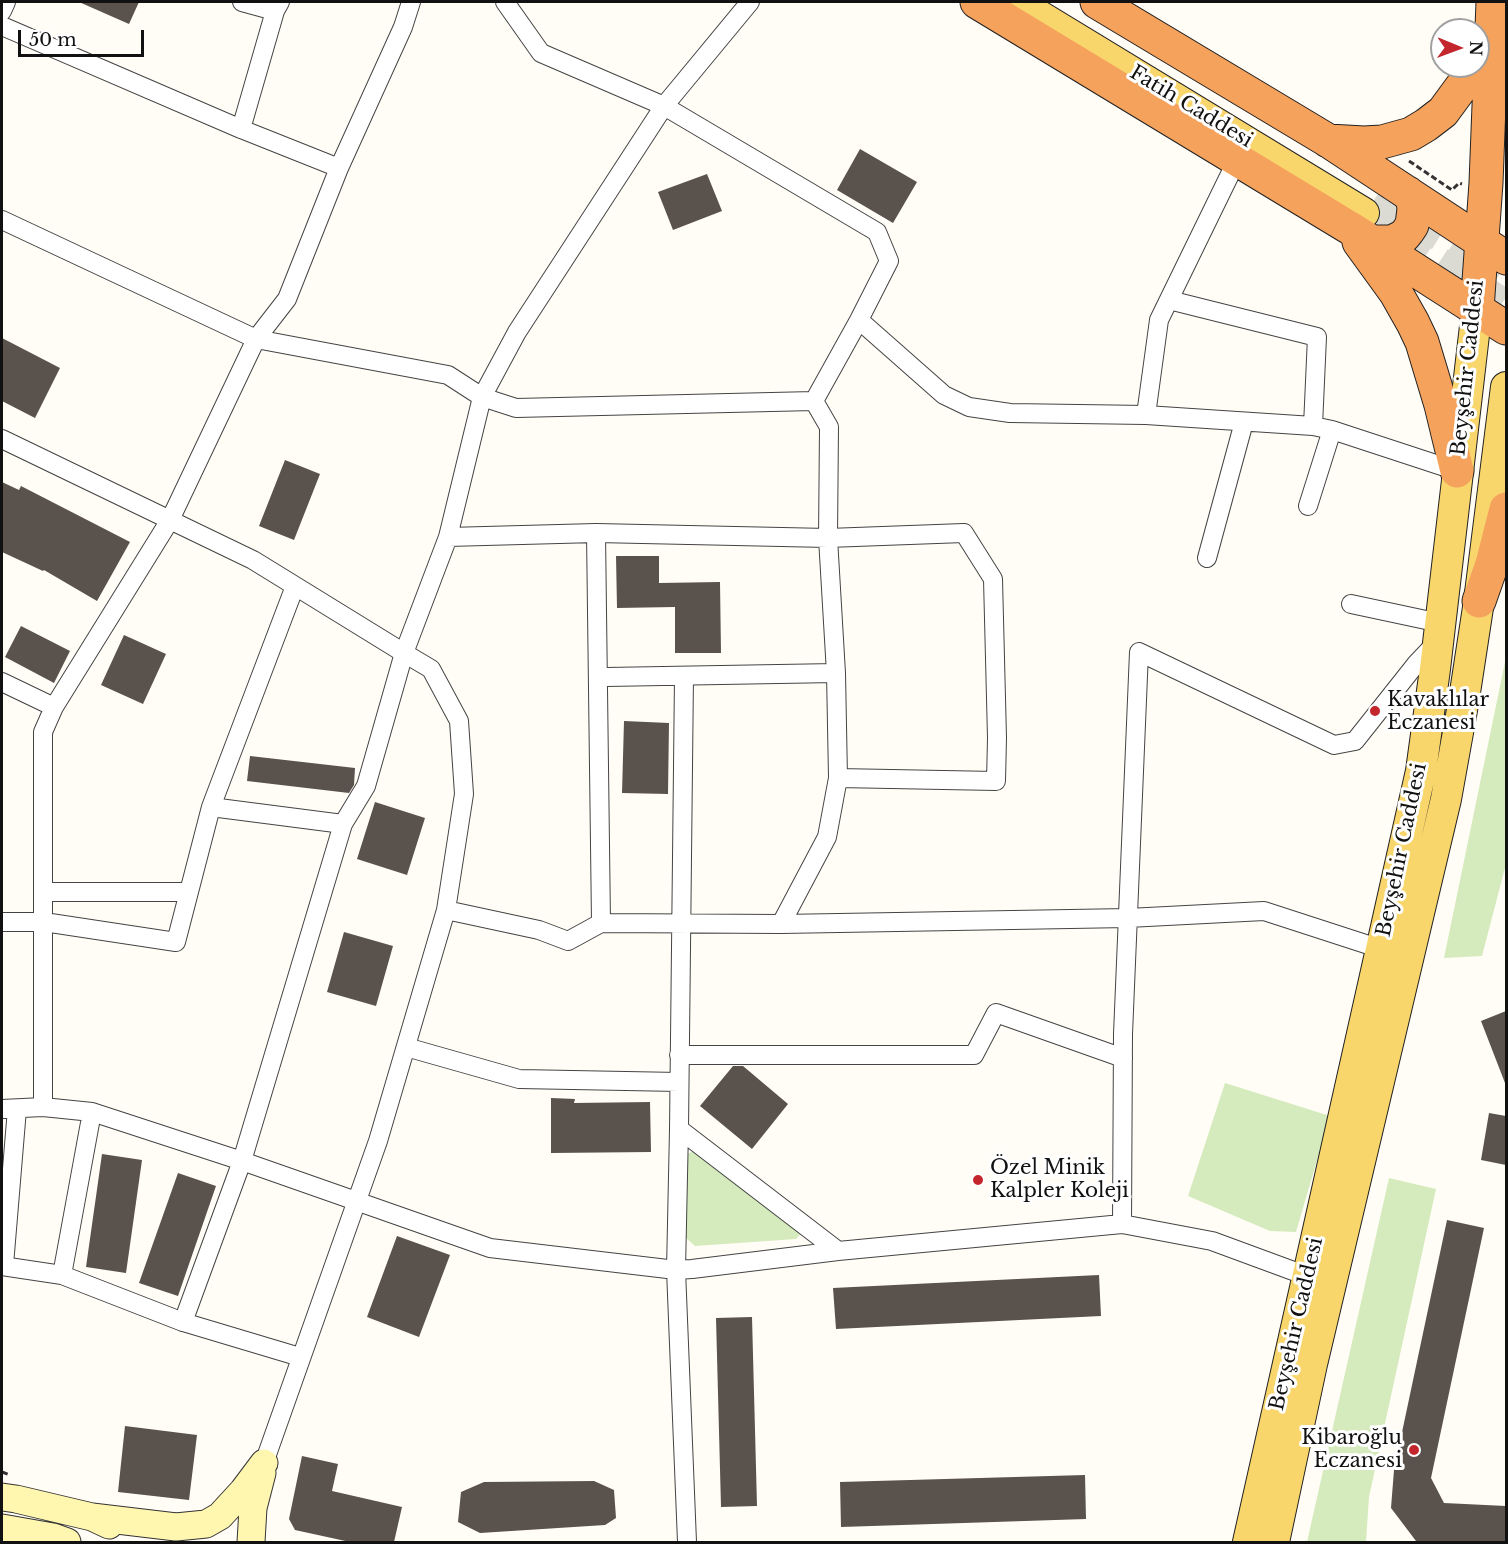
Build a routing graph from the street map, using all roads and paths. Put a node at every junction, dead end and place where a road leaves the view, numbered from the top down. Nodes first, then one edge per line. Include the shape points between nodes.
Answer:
1 (6, 2) edge
2 (242, 2) edge
3 (411, 2) edge
4 (505, 2) edge
5 (750, 2) edge
6 (977, 2) edge
7 (1017, 2) edge
8 (1052, 2) edge
9 (1097, 2) edge
10 (277, 6) edge
11 (1493, 10) edge
12 (2, 11) edge
13 (2, 26) edge
14 (1467, 78) edge
15 (664, 106) junction
16 (241, 129) junction
17 (1328, 140) junction
18 (1488, 145) junction
19 (1238, 160) junction
20 (339, 168) junction
21 (1506, 176) edge
22 (1374, 214) junction
23 (2, 220) edge
24 (1494, 249) edge
25 (1170, 300) junction
26 (1477, 309) junction
27 (859, 320) junction
28 (1506, 328) edge
29 (256, 339) junction
30 (1506, 387) edge
31 (482, 397) junction
32 (814, 401) junction
33 (1464, 412) junction
34 (1146, 415) junction
35 (1502, 420) junction
36 (1244, 422) junction
37 (1313, 426) junction
38 (1332, 430) junction
39 (2, 439) edge
40 (1457, 471) junction
41 (1308, 506) dead end
42 (1506, 510) edge
43 (170, 520) junction
44 (596, 533) junction
45 (448, 537) junction
46 (828, 538) junction
47 (1207, 558) dead end
48 (295, 586) junction
49 (1479, 600) junction
50 (1351, 604) dead end
51 (1439, 632) junction
52 (404, 653) junction
53 (836, 673) junction
54 (598, 676) junction
55 (684, 676) junction
56 (2, 682) edge
57 (54, 707) junction
58 (838, 778) junction
59 (211, 807) junction
60 (343, 824) junction
61 (44, 892) junction
62 (189, 892) junction
63 (446, 910) junction
64 (1128, 918) junction
65 (2, 921) edge
66 (44, 922) junction
67 (601, 923) junction
68 (680, 924) junction
69 (781, 924) junction
70 (1381, 949) junction
71 (406, 1047) junction
72 (679, 1055) junction
73 (1123, 1058) junction
74 (679, 1082) junction
75 (43, 1107) junction
76 (9, 1109) edge
77 (93, 1112) junction
78 (679, 1129) junction
79 (242, 1161) junction
80 (356, 1201) junction
81 (1122, 1224) junction
82 (838, 1251) junction
83 (3, 1265) edge
84 (676, 1270) junction
85 (62, 1275) junction
86 (1307, 1276) junction
87 (183, 1322) junction
88 (300, 1357) junction
89 (264, 1463) junction
90 (2, 1497) edge
91 (92, 1517) junction
92 (2, 1527) edge
93 (67, 1542) edge
94 (148, 1542) edge
95 (251, 1542) edge
96 (687, 1542) edge
97 (1248, 1542) edge
98 (1274, 1542) edge

1 - 12 street
2 - 10 street
3 - 20 street
4 - 15 street via 541,53
5 - 15 street
6 - 19 highway
7 - 22 main road, Fatih Caddesi
8 - 22 main road, Fatih Caddesi
9 - 17 highway
10 - 16 street
11 - 18 highway, Beyşehir Caddesi
13 - 16 street
14 - 17 highway via 1443,112 1411,134 1382,142
15 - 27 street via 878,232 888,261
15 - 31 street via 517,332
16 - 20 street
17 - 22 highway
18 - 21 highway via 1490,159 1497,171
18 - 24 highway, Beyşehir Caddesi
19 - 22 highway
19 - 25 street
20 - 29 street via 287,299
22 - 24 highway
22 - 26 highway
22 - 40 highway via 1396,293 1422,342
23 - 29 street
24 - 26 highway, Beyşehir Caddesi
25 - 34 street via 1159,320
25 - 37 street via 1317,337
26 - 28 highway
26 - 33 main road, Beyşehir Caddesi
27 - 32 street
27 - 34 street via 944,395 969,407 1010,413
29 - 31 street via 448,375
29 - 43 street
30 - 35 main road, Beyşehir Caddesi
31 - 32 street via 516,408
31 - 45 street
32 - 46 street via 829,427
33 - 35 main road via 1470,405 1488,403
33 - 40 main road, Beyşehir Caddesi
34 - 36 street
35 - 49 main road, Beyşehir Caddesi
36 - 37 street
36 - 47 street
37 - 38 street
38 - 40 street
38 - 41 street
39 - 43 street
40 - 51 main road, Beyşehir Caddesi
42 - 49 highway
43 - 48 street via 253,560
43 - 57 street
44 - 45 street
44 - 46 street
44 - 54 street
45 - 52 street
46 - 53 street
46 - 58 street via 964,533 993,579 996,781
48 - 52 street
48 - 59 street
49 - 98 main road, Beyşehir Caddesi via 1446,799 1312,1364
50 - 51 street
51 - 64 street via 1355,741 1334,745 1139,652
51 - 70 main road, Beyşehir Caddesi via 1421,771
52 - 60 street via 366,786
52 - 63 street via 431,669 459,721 464,794
53 - 55 street
53 - 58 street
54 - 55 street
54 - 67 street
55 - 68 street
56 - 57 street
57 - 61 street via 43,732
58 - 69 street via 827,837
59 - 60 street
59 - 62 street
60 - 79 street
61 - 62 street
61 - 66 street
62 - 66 street via 176,942
63 - 67 street via 539,930 568,941
63 - 71 street
64 - 69 street
64 - 70 street via 1264,911
64 - 73 street
65 - 66 street
66 - 75 street
67 - 68 street
68 - 69 street
68 - 72 street
70 - 86 main road, Beyşehir Caddesi
71 - 74 street via 519,1079
71 - 80 street
72 - 73 street via 974,1055 996,1013
72 - 74 street
73 - 81 street
74 - 78 street
75 - 76 street
75 - 77 street
76 - 83 street
77 - 79 street
77 - 85 street
78 - 82 street
78 - 84 street
79 - 80 street
79 - 87 street
80 - 84 street via 490,1248
80 - 88 street
81 - 82 street
81 - 86 street via 1212,1241
82 - 84 street
83 - 85 street
84 - 96 street
85 - 87 street
86 - 97 main road, Beyşehir Caddesi
87 - 88 street
88 - 89 street
89 - 91 main road via 220,1516 206,1524 176,1527
89 - 95 main road via 253,1508
90 - 91 main road
91 - 94 main road
92 - 93 main road

